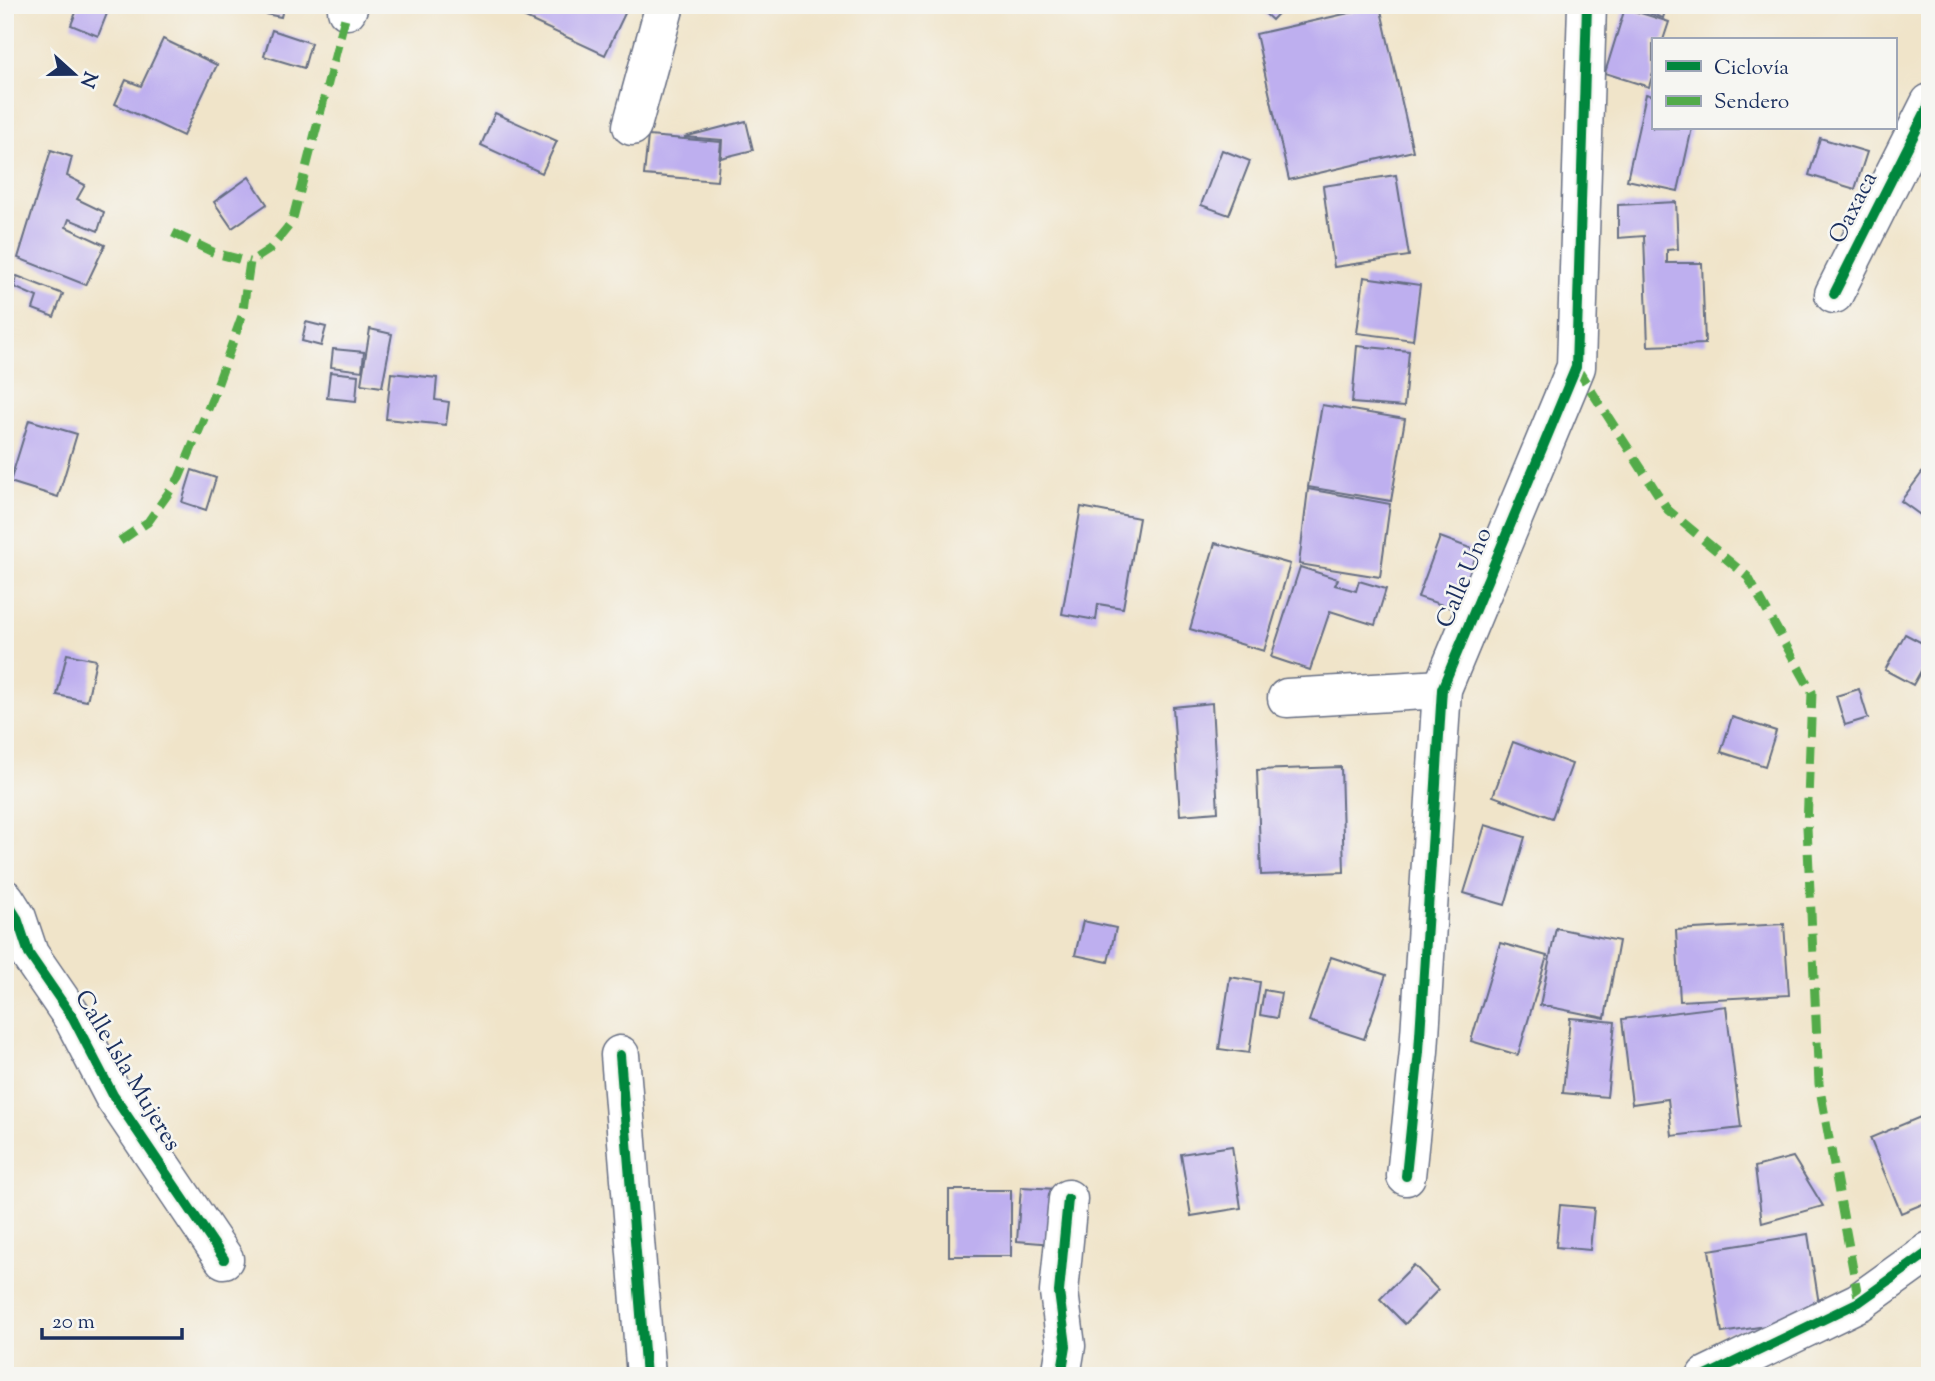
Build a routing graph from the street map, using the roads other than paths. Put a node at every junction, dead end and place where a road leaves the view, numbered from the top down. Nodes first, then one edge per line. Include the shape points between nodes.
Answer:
1 (665, 5) edge
2 (1587, 5) edge
3 (1930, 103) edge
4 (632, 126) dead end
5 (1834, 294) dead end
6 (1442, 689) junction
7 (1287, 698) dead end
8 (5, 899) edge
9 (620, 1055) dead end
10 (1406, 1176) dead end
11 (1068, 1199) dead end
12 (1930, 1251) edge
13 (224, 1259) dead end
14 (646, 1376) edge
15 (1061, 1376) edge
16 (1706, 1376) edge

1 - 4 street
2 - 6 street, Calle Uno via 1576,368
3 - 5 street, Oaxaca
6 - 7 street
6 - 10 street, Calle Uno via 1419,1051
8 - 13 street, Calle Isla Mujeres via 29,954 73,1018 113,1095
9 - 14 street
11 - 15 street via 1059,1292 1066,1346
12 - 16 street via 1859,1302

